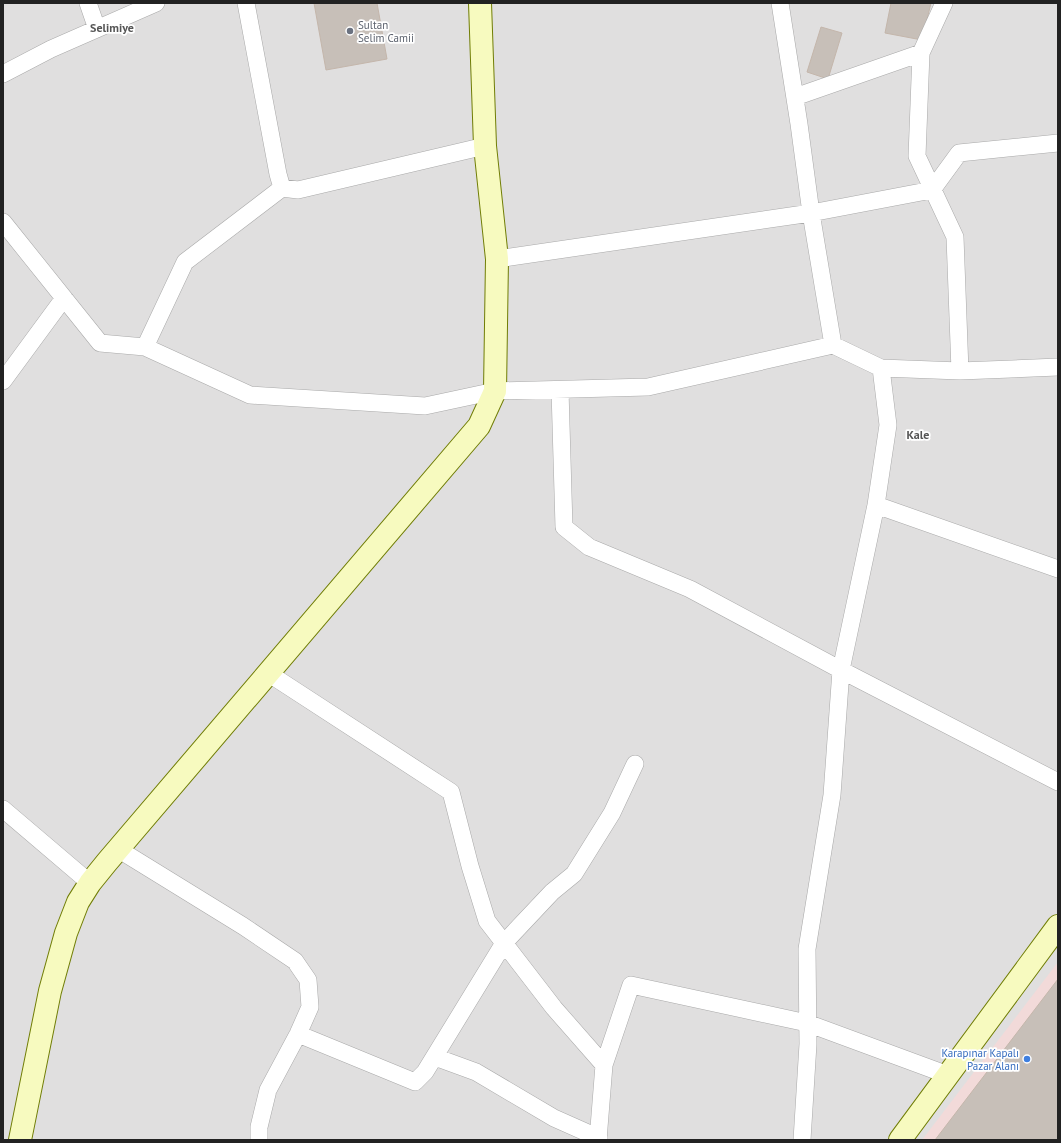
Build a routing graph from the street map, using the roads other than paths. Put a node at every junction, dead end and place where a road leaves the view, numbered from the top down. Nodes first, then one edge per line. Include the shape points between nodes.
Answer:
1 (88, 3) edge
2 (156, 3) edge
3 (246, 3) edge
4 (480, 3) edge
5 (780, 3) edge
6 (944, 3) edge
7 (97, 29) junction
8 (921, 53) junction
9 (3, 74) edge
10 (795, 97) junction
11 (1058, 143) edge
12 (485, 146) junction
13 (282, 188) junction
14 (932, 190) junction
15 (810, 213) junction
16 (3, 222) edge
17 (496, 259) junction
18 (64, 298) junction
19 (833, 345) junction
20 (144, 347) junction
21 (1058, 367) edge
22 (881, 368) junction
23 (960, 371) junction
24 (3, 381) edge
25 (560, 390) junction
26 (495, 391) junction
27 (876, 505) junction
28 (1058, 570) edge
29 (841, 670) junction
30 (268, 673) junction
31 (635, 764) dead end
32 (1058, 782) edge
33 (3, 809) edge
34 (118, 849) junction
35 (90, 883) junction
36 (1058, 926) edge
37 (504, 943) junction
38 (807, 1023) junction
39 (298, 1034) junction
40 (435, 1057) junction
41 (604, 1065) junction
42 (948, 1075) junction
43 (598, 1139) edge
44 (20, 1140) edge
45 (259, 1140) edge
46 (802, 1140) edge
47 (900, 1140) edge

1 - 7 street
2 - 7 street
3 - 13 street
4 - 12 street
5 - 10 street
6 - 8 street
7 - 9 street
8 - 10 street
8 - 14 street via 917,156
10 - 15 street
11 - 14 street via 959,153
12 - 13 street via 298,190
12 - 17 street
13 - 20 street via 186,262
14 - 15 street
14 - 23 street via 955,237
15 - 17 street
15 - 19 street
16 - 18 street
17 - 26 street
18 - 20 street via 100,343
18 - 24 street
19 - 22 street
19 - 25 street via 648,387
20 - 26 street via 250,396 425,406
21 - 23 street
22 - 23 street
22 - 27 street via 888,424
25 - 26 street
25 - 29 street via 564,527 589,547 690,590
26 - 30 street via 479,426
27 - 28 street
27 - 29 street
29 - 32 street
29 - 38 street via 832,795 807,949
30 - 34 street
30 - 37 street via 451,792 487,922
31 - 37 street via 612,813 574,874 552,892
33 - 35 street
34 - 35 street
34 - 39 street via 295,961 308,980 310,1007
35 - 44 street via 78,902 68,927 50,991
36 - 42 street
37 - 40 street
37 - 41 street via 554,1008
38 - 41 street via 630,985
38 - 42 street
38 - 46 street
39 - 40 street via 415,1082 426,1072
39 - 45 street via 268,1090 259,1127
40 - 43 street via 476,1072 554,1118
41 - 43 street
42 - 47 street

